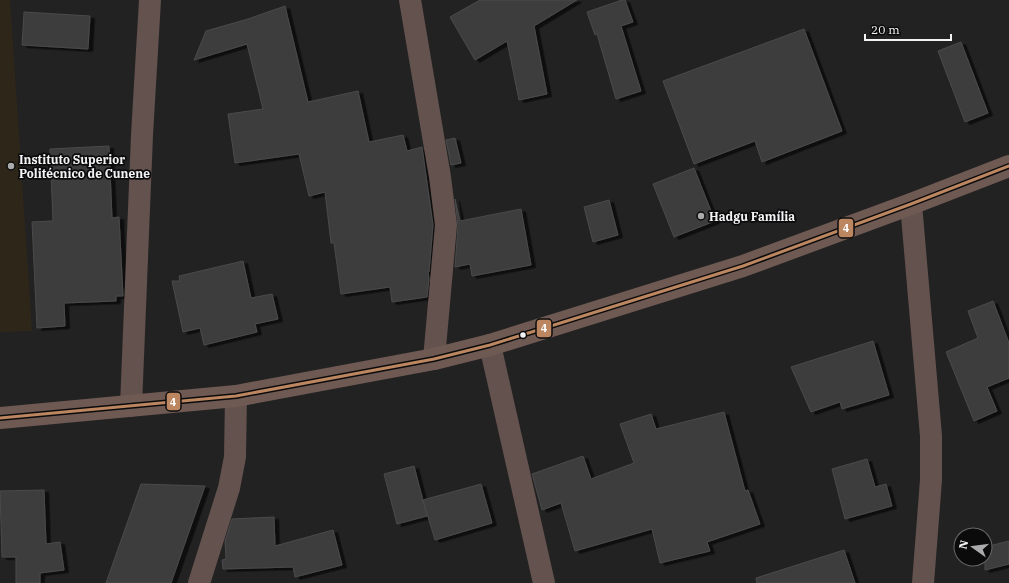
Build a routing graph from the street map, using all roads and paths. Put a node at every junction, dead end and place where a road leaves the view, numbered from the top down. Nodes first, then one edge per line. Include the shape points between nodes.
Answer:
1 (150, 0) edge
2 (410, 0) edge
3 (1009, 166) edge
4 (911, 204) junction
5 (490, 345) junction
6 (434, 359) junction
7 (236, 396) junction
8 (131, 406) junction
9 (0, 418) edge
10 (199, 583) edge
11 (544, 583) edge
12 (923, 583) edge

1 - 8 street
2 - 6 street via 446,225
3 - 4 main road
4 - 5 main road via 743,266
4 - 12 street via 931,436 931,480
5 - 6 main road
5 - 11 street
6 - 7 main road
7 - 8 main road
7 - 10 street via 235,457 229,488
8 - 9 main road

